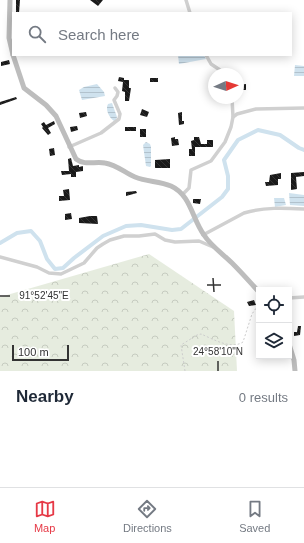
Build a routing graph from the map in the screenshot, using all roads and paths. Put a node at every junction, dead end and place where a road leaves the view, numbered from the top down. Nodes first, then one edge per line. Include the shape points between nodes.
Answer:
1 (10, 0) edge
2 (186, 0) edge
3 (190, 12) edge
4 (12, 51) edge
5 (13, 56) edge
6 (207, 56) edge
7 (218, 68) edge
8 (115, 88) dead end
9 (232, 104) edge
10 (304, 108) edge
11 (233, 117) junction
12 (69, 147) junction
13 (182, 194) junction
14 (304, 209) edge
15 (203, 235) junction
16 (214, 247) junction
17 (0, 257) edge
18 (256, 289) edge
19 (304, 297) edge
20 (292, 298) edge
21 (256, 308) edge
22 (292, 354) edge
23 (185, 371) edge
24 (295, 371) edge

1 - 4 street via 9,38
2 - 3 street
5 - 12 street via 24,88 52,110 62,125
6 - 7 street
8 - 12 street via 118,92 114,100 120,114 119,119 101,132
9 - 11 street
10 - 11 street via 256,110
11 - 13 street via 225,142 211,161 191,170 189,188
12 - 13 street via 73,156 81,162 107,163 134,177 170,186
13 - 15 street
14 - 15 street via 251,210
15 - 16 street
16 - 17 street via 199,241 165,240 155,234 124,236 103,244 84,263 61,274 49,273
16 - 18 street
19 - 20 street
21 - 23 path via 243,342 239,345 227,344 201,334 181,345
22 - 24 street

